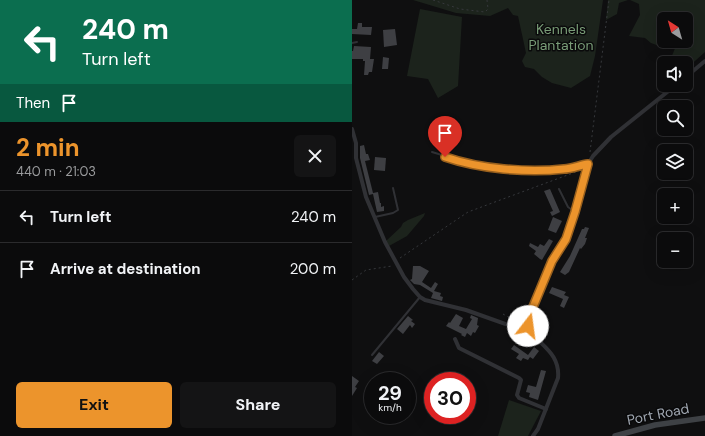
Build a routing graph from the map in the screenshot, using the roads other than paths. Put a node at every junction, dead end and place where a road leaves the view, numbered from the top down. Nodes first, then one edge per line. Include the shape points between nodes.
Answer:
1 (357, 42) dead end
2 (352, 43) edge
3 (705, 61) edge
4 (693, 71) edge
5 (667, 92) edge
6 (352, 129) edge
7 (432, 152) dead end
8 (588, 166) junction
9 (393, 188) dead end
10 (559, 189) dead end
11 (575, 212) junction
12 (374, 218) junction
13 (420, 297) junction
14 (526, 327) junction
15 (455, 340) dead end
16 (372, 355) dead end
17 (546, 409) junction
18 (705, 418) edge
19 (533, 436) edge
20 (615, 436) edge

1 - 2 lane
3 - 4 street
5 - 8 street via 611,137 593,156
6 - 12 street via 362,184
7 - 8 lane via 475,165 513,169 553,170
8 - 11 street
9 - 12 lane via 398,210
10 - 11 lane via 568,207
11 - 14 street via 566,239 543,281
12 - 13 street via 397,265
13 - 14 street via 514,327
13 - 16 lane
14 - 17 street via 549,350 559,369
15 - 17 street via 459,348 519,378 519,398
17 - 19 street
18 - 20 street, Port Road via 655,425

